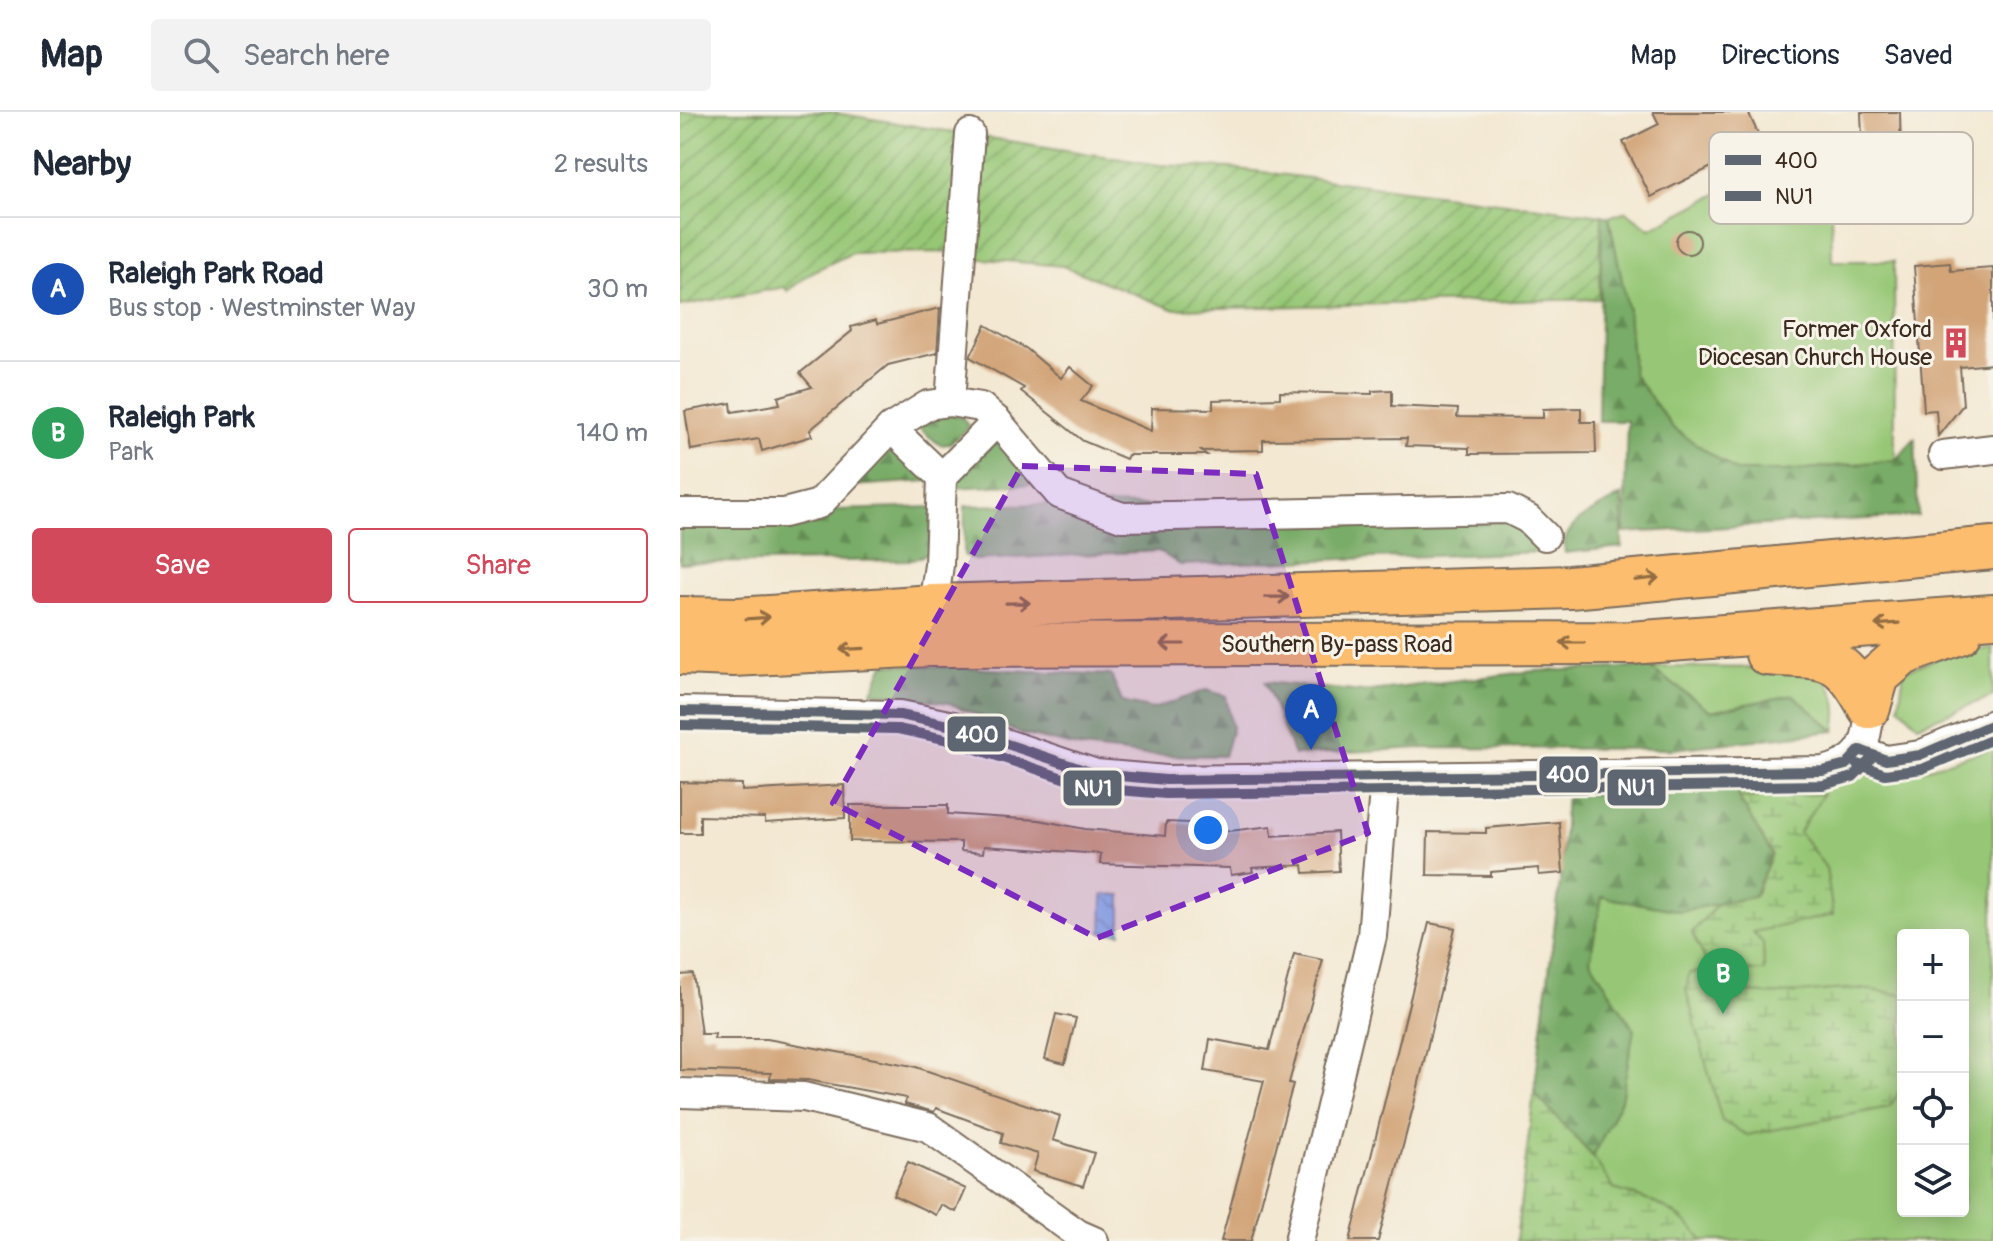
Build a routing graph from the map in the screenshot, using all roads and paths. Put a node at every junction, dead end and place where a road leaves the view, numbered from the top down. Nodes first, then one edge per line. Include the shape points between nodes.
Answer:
1 (970, 134) dead end
2 (950, 402) junction
3 (997, 421) junction
4 (891, 428) junction
5 (1993, 449) edge
6 (1943, 455) dead end
7 (942, 477) junction
8 (680, 513) edge
9 (1993, 533) edge
10 (1545, 536) dead end
11 (1993, 548) edge
12 (1918, 553) junction
13 (933, 606) junction
14 (1993, 616) edge
15 (680, 618) edge
16 (1993, 625) edge
17 (1630, 643) junction
18 (680, 653) edge
19 (1869, 707) junction
20 (680, 711) edge
21 (1993, 724) edge
22 (1860, 750) junction
23 (1385, 777) junction
24 (680, 1093) edge
25 (1094, 1241) edge
26 (1299, 1241) edge

1 - 2 street
2 - 3 street via 981,407
2 - 4 street via 928,405
3 - 7 street
3 - 10 street via 1059,494 1122,517 1508,509
4 - 7 street
4 - 8 street via 819,504 784,513
5 - 6 street
7 - 13 street
9 - 12 highway
11 - 12 highway, Southern By-pass Road
13 -> 12 highway, Southern By-pass Road via 1570,587
15 -> 13 highway, Southern By-pass Road
14 -> 17 highway, Southern By-pass Road
16 - 19 highway via 1941,637 1903,654 1878,676
17 -> 18 highway, Southern By-pass Road via 946,644
17 - 19 highway via 1833,659 1851,675
19 - 22 street via 1869,732
20 - 23 street via 900,715 953,726 1096,774 1166,780
21 - 22 street via 1920,755 1886,760
22 - 23 street via 1846,765 1823,771
23 - 26 street via 1372,936
24 - 25 street via 804,1097 928,1127

